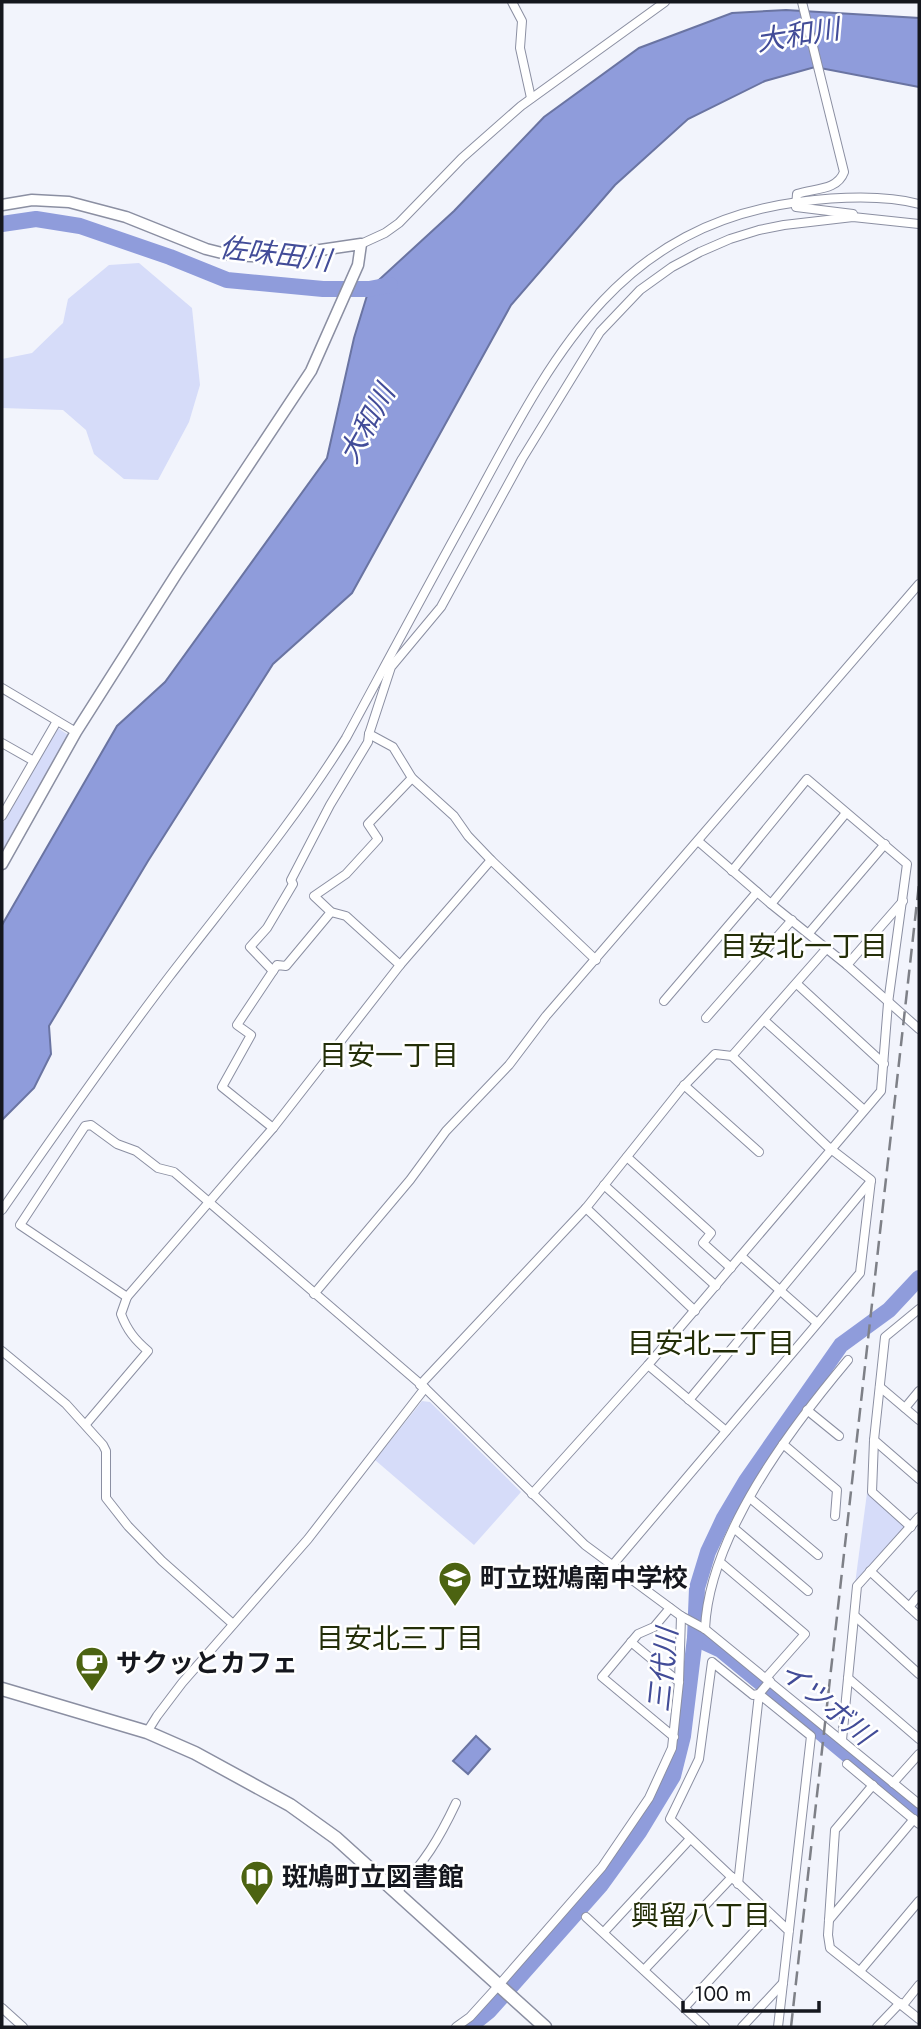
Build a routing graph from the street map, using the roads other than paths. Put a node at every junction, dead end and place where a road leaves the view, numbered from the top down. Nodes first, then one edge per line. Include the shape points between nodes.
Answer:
1 (512, 2) edge
2 (665, 2) edge
3 (802, 2) edge
4 (531, 98) junction
5 (796, 202) junction
6 (919, 204) edge
7 (2, 205) edge
8 (853, 217) junction
9 (919, 224) edge
10 (362, 244) junction
11 (919, 584) edge
12 (388, 665) junction
13 (2, 688) edge
14 (57, 721) junction
15 (76, 732) junction
16 (369, 734) junction
17 (2, 743) edge
18 (33, 760) junction
19 (412, 778) junction
20 (6, 800) edge
21 (846, 813) junction
22 (2, 816) edge
23 (698, 841) junction
24 (885, 844) junction
25 (491, 860) junction
26 (2, 864) edge
27 (732, 871) junction
28 (757, 892) junction
29 (903, 901) junction
30 (771, 904) junction
31 (331, 912) junction
32 (792, 920) junction
33 (808, 933) junction
34 (827, 948) junction
35 (596, 960) junction
36 (400, 965) junction
37 (847, 965) junction
38 (273, 971) junction
39 (797, 984) junction
40 (664, 1001) dead end
41 (888, 1003) junction
42 (706, 1018) dead end
43 (765, 1021) junction
44 (919, 1029) edge
45 (732, 1056) junction
46 (884, 1064) junction
47 (684, 1085) junction
48 (864, 1110) junction
49 (273, 1128) junction
50 (834, 1150) junction
51 (759, 1152) dead end
52 (627, 1157) junction
53 (871, 1181) junction
54 (604, 1185) junction
55 (210, 1202) junction
56 (586, 1208) junction
57 (2, 1210) edge
58 (741, 1256) junction
59 (731, 1268) junction
60 (716, 1286) junction
61 (781, 1291) junction
62 (314, 1294) junction
63 (127, 1297) junction
64 (919, 1309) edge
65 (695, 1311) junction
66 (817, 1322) junction
67 (2, 1351) edge
68 (848, 1360) dead end
69 (648, 1366) junction
70 (423, 1387) junction
71 (880, 1387) junction
72 (919, 1391) edge
73 (689, 1400) junction
74 (905, 1408) junction
75 (807, 1410) junction
76 (919, 1420) edge
77 (86, 1424) junction
78 (726, 1431) junction
79 (839, 1436) dead end
80 (874, 1440) junction
81 (783, 1444) junction
82 (919, 1479) edge
83 (531, 1494) junction
84 (750, 1498) junction
85 (835, 1516) dead end
86 (919, 1517) edge
87 (911, 1527) junction
88 (735, 1529) junction
89 (818, 1555) dead end
90 (720, 1562) junction
91 (611, 1567) junction
92 (870, 1571) junction
93 (808, 1591) dead end
94 (919, 1595) edge
95 (909, 1607) junction
96 (670, 1608) junction
97 (681, 1616) junction
98 (855, 1616) junction
99 (919, 1616) edge
100 (233, 1624) junction
101 (705, 1629) junction
102 (631, 1642) junction
103 (919, 1674) edge
104 (848, 1678) junction
105 (768, 1680) junction
106 (679, 1682) junction
107 (2, 1689) edge
108 (759, 1694) junction
109 (147, 1732) junction
110 (674, 1737) junction
111 (919, 1739) edge
112 (842, 1740) junction
113 (919, 1754) edge
114 (847, 1764) dead end
115 (893, 1783) junction
116 (873, 1785) junction
117 (456, 1803) dead end
118 (919, 1804) edge
119 (917, 1821) edge
120 (690, 1839) junction
121 (735, 1881) junction
122 (397, 1892) junction
123 (919, 1901) edge
124 (770, 1914) junction
125 (586, 1917) dead end
126 (829, 1920) junction
127 (789, 1931) junction
128 (604, 1932) junction
129 (644, 1970) junction
130 (860, 1971) junction
131 (783, 1983) junction
132 (499, 1985) junction
133 (919, 1985) edge
134 (901, 2004) junction
135 (2, 2008) edge
136 (684, 2008) junction
137 (919, 2018) edge
138 (23, 2027) edge
139 (456, 2027) edge
140 (545, 2027) edge
141 (705, 2027) edge
142 (742, 2027) edge
143 (778, 2027) edge
144 (877, 2027) edge

1 - 4 street via 522,22 520,48
2 - 4 street
3 - 5 street via 844,172 833,185 797,194
4 - 10 street via 462,158 399,223
5 - 6 street via 860,198
5 - 8 street via 796,207
5 - 12 street via 753,210 686,235 641,264 597,305 533,396
7 - 10 street via 33,200 69,202 138,221 230,255 273,257
8 - 9 street
8 - 12 street via 784,225 730,239 672,267 640,290 600,332 522,459 441,607
10 - 15 street via 358,265 318,357
11 - 23 street
12 - 16 street
12 - 57 street via 299,808 143,1013
13 - 14 street
14 - 15 street
14 - 18 street
15 - 26 street
16 - 19 street via 393,747
16 - 38 street via 302,857 293,884 250,947
17 - 18 street
18 - 20 street
19 - 25 street via 454,816
19 - 31 street via 368,824 378,839 346,874 314,896
20 - 22 street
21 - 24 street
21 - 27 street via 807,779
21 - 30 street
23 - 27 street
23 - 35 street
24 - 29 street via 907,864
24 - 33 street
25 - 35 street
25 - 36 street
27 - 28 street
28 - 30 street
28 - 40 street
29 - 37 street
29 - 41 street
30 - 32 street
31 - 36 street via 346,916
31 - 38 street via 286,966 277,965
32 - 33 street
32 - 42 street
33 - 34 street
34 - 37 street
34 - 39 street
35 - 62 street via 446,1132
36 - 49 street
37 - 41 street
38 - 49 street via 237,1025 251,1035 222,1087
39 - 43 street
39 - 46 street
41 - 44 street
41 - 46 street
43 - 45 street
43 - 48 street
45 - 47 street via 715,1054
45 - 50 street
46 - 48 street via 881,1091
47 - 51 street
47 - 52 street
48 - 50 street
49 - 55 street
50 - 53 street
50 - 58 street
52 - 54 street
52 - 59 street via 711,1233 703,1243
53 - 61 street
53 - 66 street via 860,1273
54 - 56 street
54 - 60 street
55 - 62 street
55 - 63 street
55 - 63 street via 174,1172 158,1168 91,1125 85,1126 20,1225
56 - 65 street
56 - 70 street
58 - 59 street
58 - 61 street
59 - 60 street
60 - 65 street
61 - 66 street
61 - 73 street
62 - 70 street
63 - 77 street via 121,1314 129,1332 148,1351
64 - 71 street via 885,1337
65 - 69 street
66 - 78 street
67 - 77 street
68 - 75 street
69 - 73 street
69 - 83 street
70 - 83 street
70 - 100 street via 308,1539
71 - 74 street
71 - 80 street
72 - 74 street
73 - 78 street
74 - 76 street
75 - 79 street
75 - 81 street
77 - 100 street via 106,1451 106,1498 162,1562
78 - 91 street
80 - 82 street
80 - 87 street via 872,1492
81 - 84 street
81 - 85 street via 837,1490
83 - 91 street
84 - 88 street
84 - 89 street
86 - 87 street
87 - 92 street
88 - 90 street
88 - 93 street
90 - 101 street via 709,1593
90 - 105 street via 805,1634
91 - 96 street
92 - 95 street
92 - 98 street via 857,1586
94 - 95 street
95 - 99 street
96 - 97 street
96 - 102 street via 654,1627
97 - 101 street
97 - 106 street
98 - 103 street
98 - 104 street
100 - 109 street
101 - 105 street
102 - 106 street
102 - 110 street via 603,1677
104 - 111 street
104 - 112 street
105 - 108 street
105 - 112 street
106 - 110 street
107 - 109 main road
108 - 120 street via 753,1695 712,1662 699,1759 670,1819
108 - 121 street
108 - 127 street via 811,1736
109 - 122 main road via 290,1805
110 - 132 street via 665,1767 625,1837
112 - 115 street
113 - 115 street
114 - 116 street
115 - 118 street
116 - 119 street
116 - 126 street via 835,1830
117 - 122 street via 422,1864
119 - 126 street
120 - 121 street
120 - 128 street
121 - 124 street
121 - 129 street
122 - 132 main road
123 - 130 street
124 - 127 street
124 - 136 street
125 - 128 street
126 - 130 street via 830,1948
127 - 131 street
128 - 129 street
129 - 136 street
130 - 134 street
131 - 142 street
131 - 143 street
132 - 139 street
132 - 140 main road
133 - 134 street
134 - 137 street
134 - 144 street
135 - 138 street
136 - 141 street

